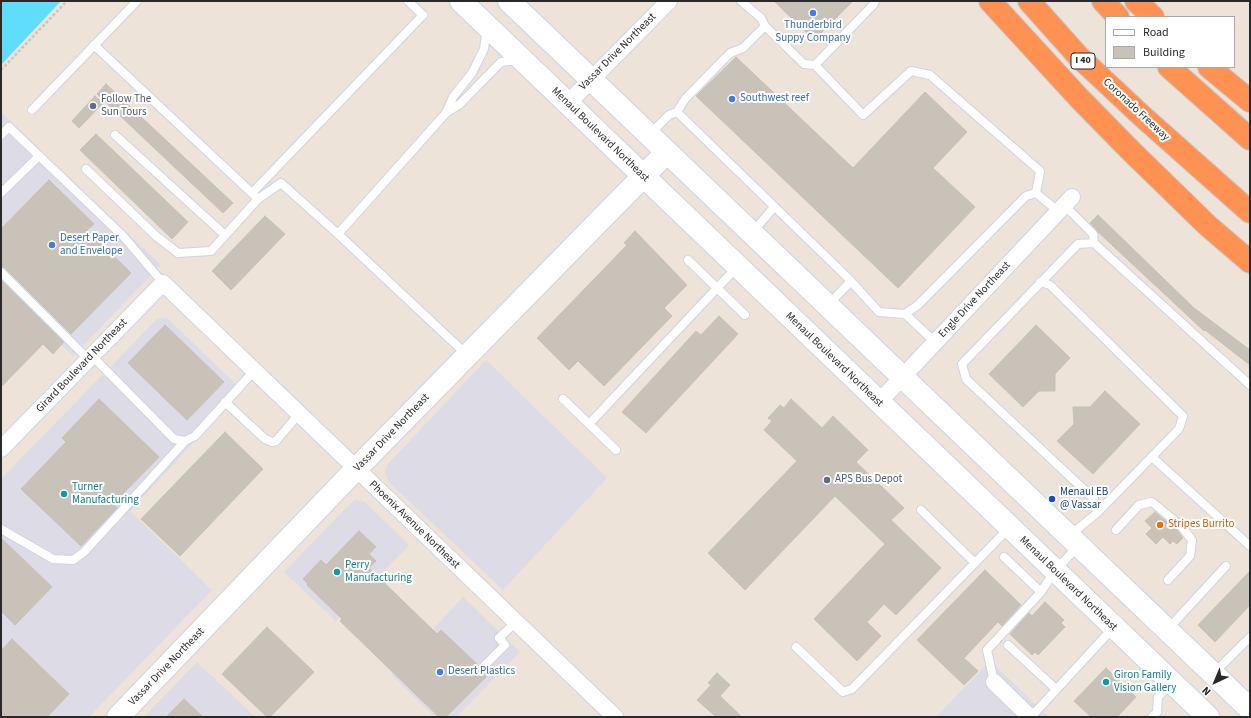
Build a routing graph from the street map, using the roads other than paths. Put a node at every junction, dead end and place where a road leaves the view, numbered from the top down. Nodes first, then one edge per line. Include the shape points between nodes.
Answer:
1 (137, 1) edge
2 (408, 1) edge
3 (461, 1) edge
4 (509, 1) edge
5 (668, 1) edge
6 (741, 1) edge
7 (875, 1) edge
8 (990, 1) edge
9 (1029, 1) edge
10 (1103, 1) edge
11 (1136, 1) edge
12 (1117, 16) edge
13 (1152, 16) edge
14 (487, 26) junction
15 (765, 26) junction
16 (94, 46) junction
17 (522, 60) junction
18 (815, 65) junction
19 (1170, 68) edge
20 (1209, 68) edge
21 (591, 79) junction
22 (1250, 101) edge
23 (567, 104) junction
24 (32, 110) dead end
25 (677, 112) junction
26 (445, 114) junction
27 (1, 135) edge
28 (115, 135) dead end
29 (649, 135) junction
30 (1250, 139) edge
31 (667, 152) junction
32 (38, 156) junction
33 (86, 169) dead end
34 (643, 177) junction
35 (1, 193) edge
36 (252, 193) junction
37 (1036, 193) junction
38 (258, 199) junction
39 (1065, 205) junction
40 (774, 207) junction
41 (1250, 212) edge
42 (752, 233) junction
43 (338, 234) junction
44 (225, 235) junction
45 (1094, 243) junction
46 (688, 260) dead end
47 (1250, 262) edge
48 (737, 267) junction
49 (1, 272) edge
50 (851, 281) junction
51 (1040, 282) junction
52 (162, 283) junction
53 (717, 288) junction
54 (827, 306) junction
55 (905, 314) junction
56 (745, 315) dead end
57 (935, 342) junction
58 (468, 356) junction
59 (90, 357) junction
60 (254, 371) junction
61 (902, 378) junction
62 (1250, 385) edge
63 (563, 398) dead end
64 (225, 402) junction
65 (878, 402) junction
66 (299, 414) junction
67 (589, 424) junction
68 (185, 441) junction
69 (1, 449) edge
70 (616, 450) dead end
71 (1152, 457) junction
72 (356, 469) junction
73 (921, 510) dead end
74 (1097, 513) junction
75 (1009, 527) junction
76 (1, 529) edge
77 (1116, 530) dead end
78 (1074, 541) junction
79 (1250, 546) edge
80 (1004, 557) dead end
81 (975, 562) junction
82 (1226, 566) dead end
83 (1055, 571) junction
84 (1168, 580) dead end
85 (1041, 592) junction
86 (516, 622) junction
87 (1113, 627) junction
88 (1167, 629) junction
89 (1250, 637) edge
90 (1008, 645) dead end
91 (796, 648) dead end
92 (484, 666) dead end
93 (1214, 674) junction
94 (994, 682) joint
95 (1172, 683) junction
96 (1056, 689) junction
97 (1250, 709) edge
98 (118, 717) edge
99 (615, 717) edge
100 (1031, 717) edge
101 (1152, 717) edge
102 (1208, 717) edge

1 - 16 lane
2 - 36 lane via 423,15
3 - 14 main road, Menaul Boulevard Northeast
4 - 21 main road
5 - 21 street, Vassar Drive Northeast
6 - 15 lane via 761,18
7 - 18 lane
8 - 47 highway via 1105,126 1182,201
9 - 41 highway, Coronado Freeway / I 40 via 1079,57
10 - 12 highway
11 - 13 highway
14 - 17 main road, Menaul Boulevard Northeast
14 - 26 lane via 484,49 472,73 453,98
15 - 18 lane via 804,64
15 - 25 lane via 743,48 730,53 685,99
16 - 24 lane
16 - 36 lane
17 - 23 main road, Menaul Boulevard Northeast
17 - 26 lane via 501,62 460,104
18 - 37 lane via 863,115 911,71 930,75 1040,171
19 - 30 highway
20 - 22 highway
21 - 23 street, Vassar Drive Northeast
21 - 29 main road
23 - 34 main road, Menaul Boulevard Northeast
25 - 29 lane via 669,115
25 - 40 lane
26 - 43 lane
27 - 32 lane via 9,128
28 - 44 lane
29 - 31 main road
31 - 34 main road, Vassar Drive Northeast
31 - 42 main road
32 - 35 lane
32 - 52 lane via 124,237
33 - 44 lane via 156,236 178,253 211,251
34 - 48 main road, Menaul Boulevard Northeast
34 - 58 main road, Vassar Drive Northeast
36 - 38 lane
37 - 39 lane
37 - 55 lane via 1026,196 918,305
38 - 43 lane via 281,183
38 - 44 lane
39 - 45 lane via 1094,234
39 - 57 street, Engle Drive Northeast
40 - 42 lane
40 - 50 lane
42 - 54 main road
43 - 58 lane
45 - 51 lane via 1078,244
45 - 62 lane
46 - 53 lane
48 - 53 lane
48 - 65 main road, Menaul Boulevard Northeast
49 - 59 lane
50 - 54 lane
50 - 55 lane via 879,312
51 - 71 lane via 1050,285 1183,416 1179,429
51 - 74 lane via 962,364 966,379 1094,499
52 - 59 street, Girard Boulevard Northeast
52 - 60 street, Phoenix Avenue Northeast
53 - 56 lane
53 - 67 lane
54 - 61 main road
55 - 57 lane
57 - 61 street, Engle Drive Northeast
58 - 72 main road, Vassar Drive Northeast
59 - 68 lane via 174,439
59 - 69 street, Girard Boulevard Northeast
60 - 64 lane
60 - 66 street, Phoenix Avenue Northeast
61 - 65 street, Engle Drive Northeast
61 - 78 main road
63 - 67 lane
64 - 66 lane via 265,439 272,442 276,441
64 - 68 lane via 195,436
65 - 75 main road, Menaul Boulevard Northeast
66 - 72 street, Phoenix Avenue Northeast
67 - 70 lane
68 - 76 lane via 84,552 73,560 54,559
71 - 74 lane
71 - 79 lane
72 - 86 street, Phoenix Avenue Northeast
72 - 98 main road, Vassar Drive Northeast
73 - 81 lane
74 - 78 lane
75 - 81 lane
75 - 83 main road, Menaul Boulevard Northeast
77 - 84 lane via 1139,505 1152,502 1181,526 1192,540 1190,556
78 - 83 lane
78 - 88 main road
80 - 85 lane
81 - 91 lane via 852,689 843,692
82 - 88 lane
83 - 85 lane
83 - 87 main road, Menaul Boulevard Northeast
85 - 94 lane via 987,650
86 - 92 lane via 497,637 505,645
86 - 99 street, Phoenix Avenue Northeast
87 - 95 main road, Menaul Boulevard Northeast
87 - 96 lane
88 - 93 main road
89 - 93 lane
90 - 96 lane
93 - 97 main road
94 - 100 street
95 - 101 lane via 1158,697 1157,712
95 - 102 main road, Menaul Boulevard Northeast
96 - 100 lane

